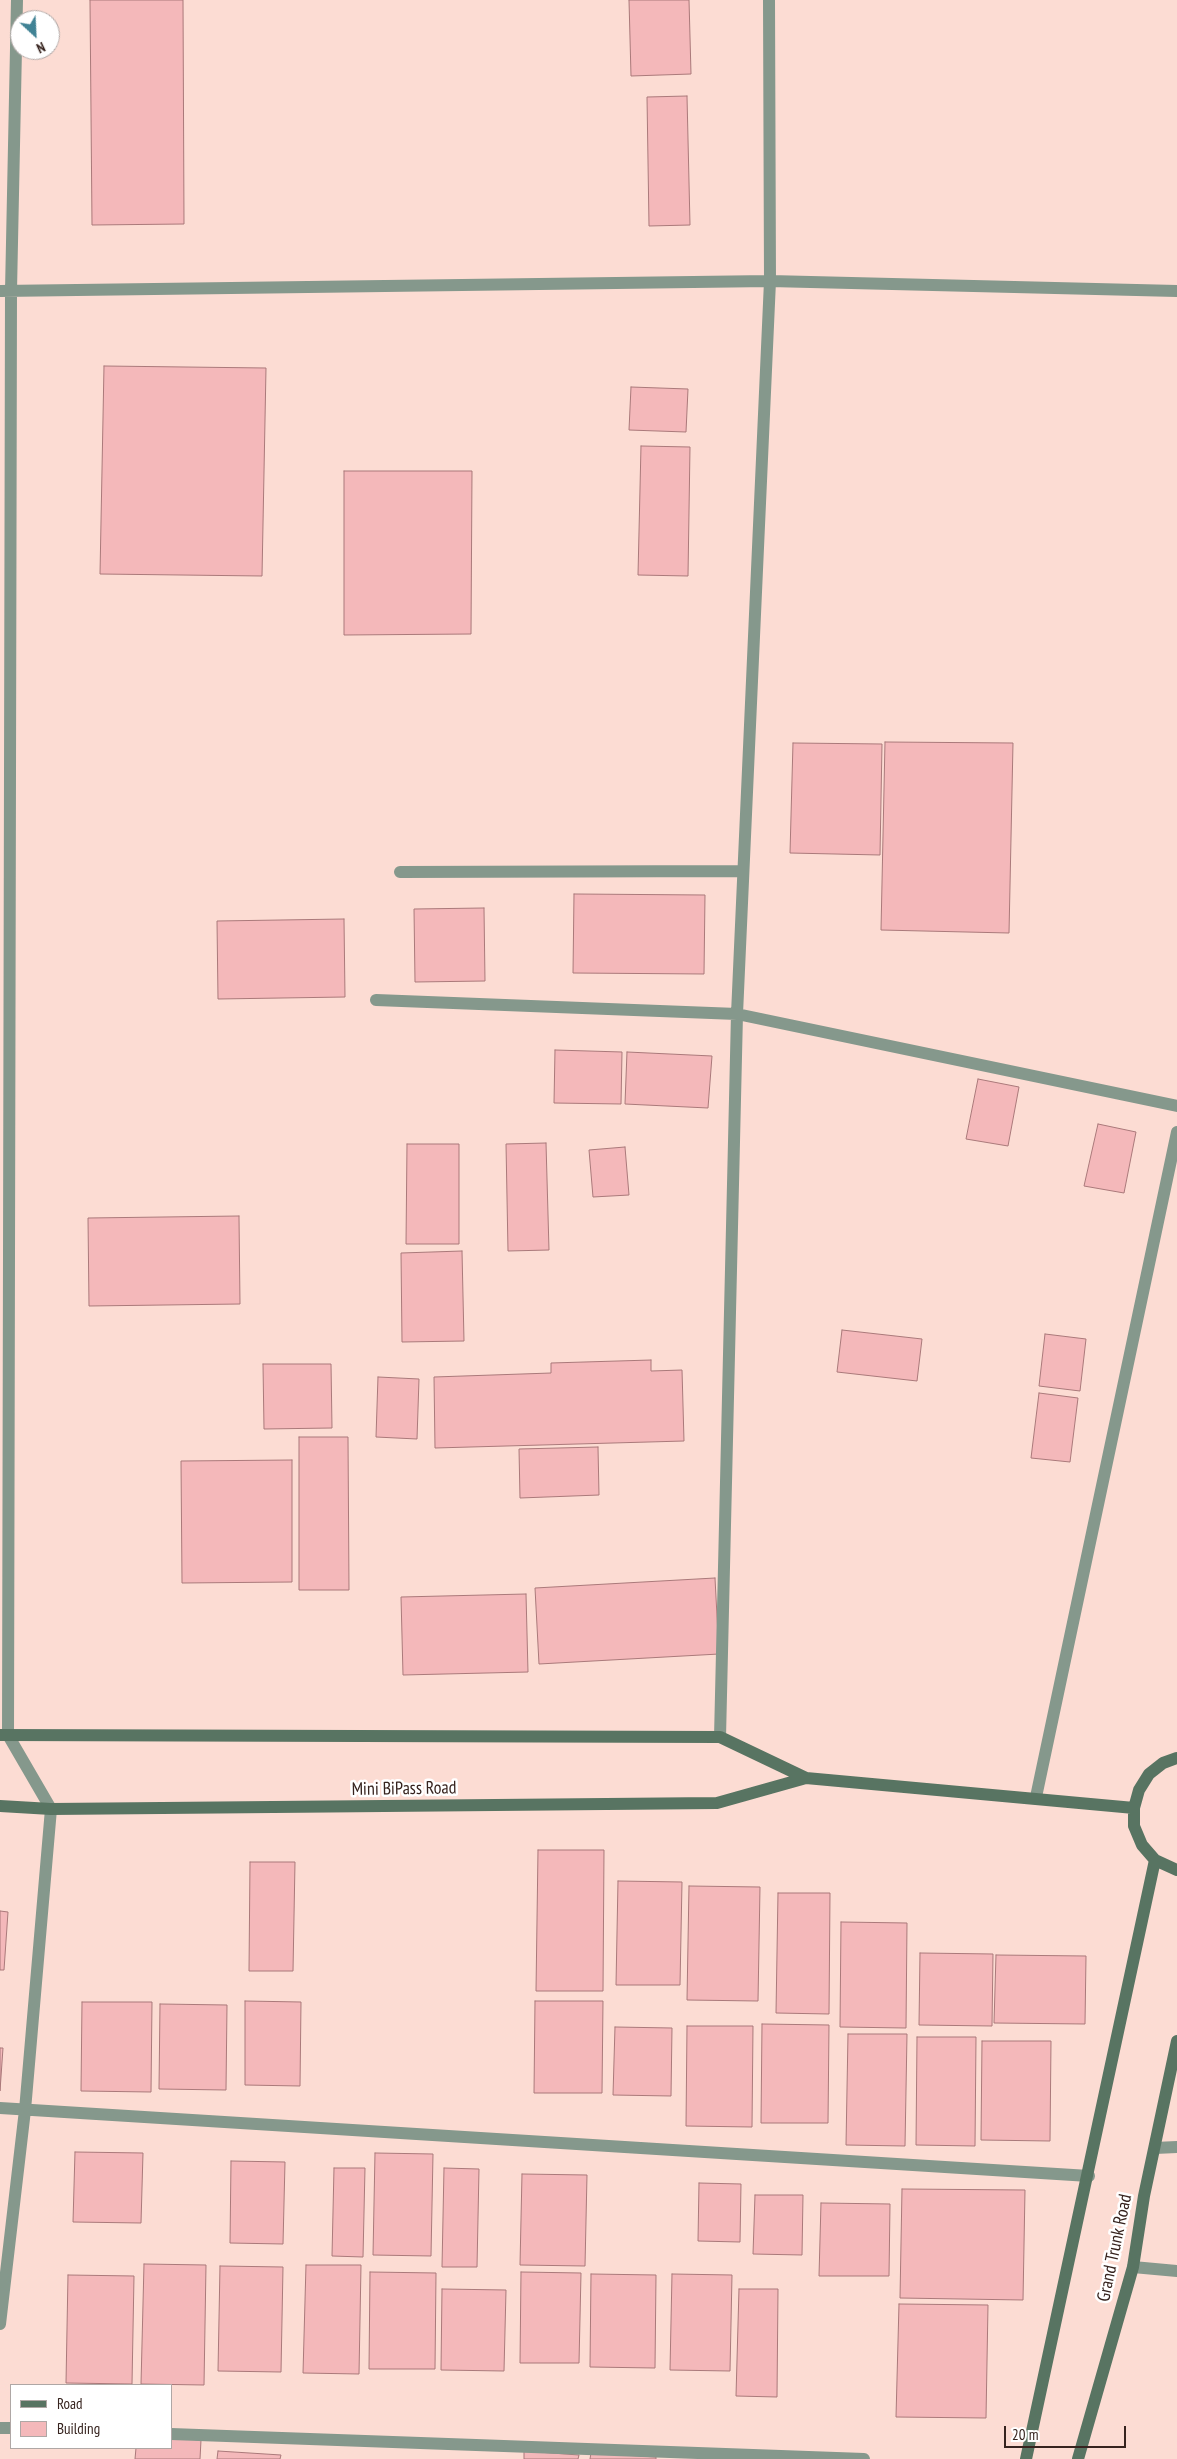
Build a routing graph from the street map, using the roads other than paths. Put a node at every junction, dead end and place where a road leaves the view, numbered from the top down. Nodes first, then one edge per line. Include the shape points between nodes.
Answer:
1 (17, 0) edge
2 (769, 0) edge
3 (770, 281) junction
4 (5, 291) edge
5 (1177, 291) edge
6 (743, 871) junction
7 (400, 872) dead end
8 (376, 1000) dead end
9 (737, 1014) junction
10 (1177, 1106) edge
11 (1177, 1132) edge
12 (4, 1735) edge
13 (720, 1738) junction
14 (1177, 1758) edge
15 (806, 1778) junction
16 (1036, 1797) junction
17 (0, 1806) edge
18 (1134, 1808) junction
19 (51, 1809) junction
20 (1155, 1860) junction
21 (1177, 1870) edge
22 (1177, 2041) edge
23 (0, 2108) edge
24 (25, 2110) junction
25 (1177, 2147) edge
26 (1155, 2148) junction
27 (1089, 2176) junction
28 (1133, 2267) junction
29 (1177, 2271) edge
30 (0, 2324) edge
31 (172, 2434) edge
32 (864, 2459) edge
33 (1026, 2459) edge
34 (1078, 2459) edge

1 - 4 street
2 - 3 street
3 - 4 street
3 - 5 street
3 - 6 street
4 - 12 street
6 - 7 street
6 - 9 street
8 - 9 street
9 - 10 street
9 - 13 street
11 - 16 street
12 - 13 street
12 - 19 street
13 - 15 street
14 - 18 street via 1163,1763 1149,1774 1139,1790
15 - 16 street
15 - 19 street, Mini BiPass Road via 717,1803
16 - 18 street
17 - 19 street, Mini BiPass Road
18 - 20 street via 1134,1826 1142,1845
19 - 24 street
20 - 21 street
20 - 27 street
22 - 26 street, Grand Trunk Road
23 - 24 street
24 - 27 street
24 - 30 street
25 - 26 street
26 - 28 street, Grand Trunk Road
27 - 33 street
28 - 29 street
28 - 34 street, Grand Trunk Road
31 - 32 street

